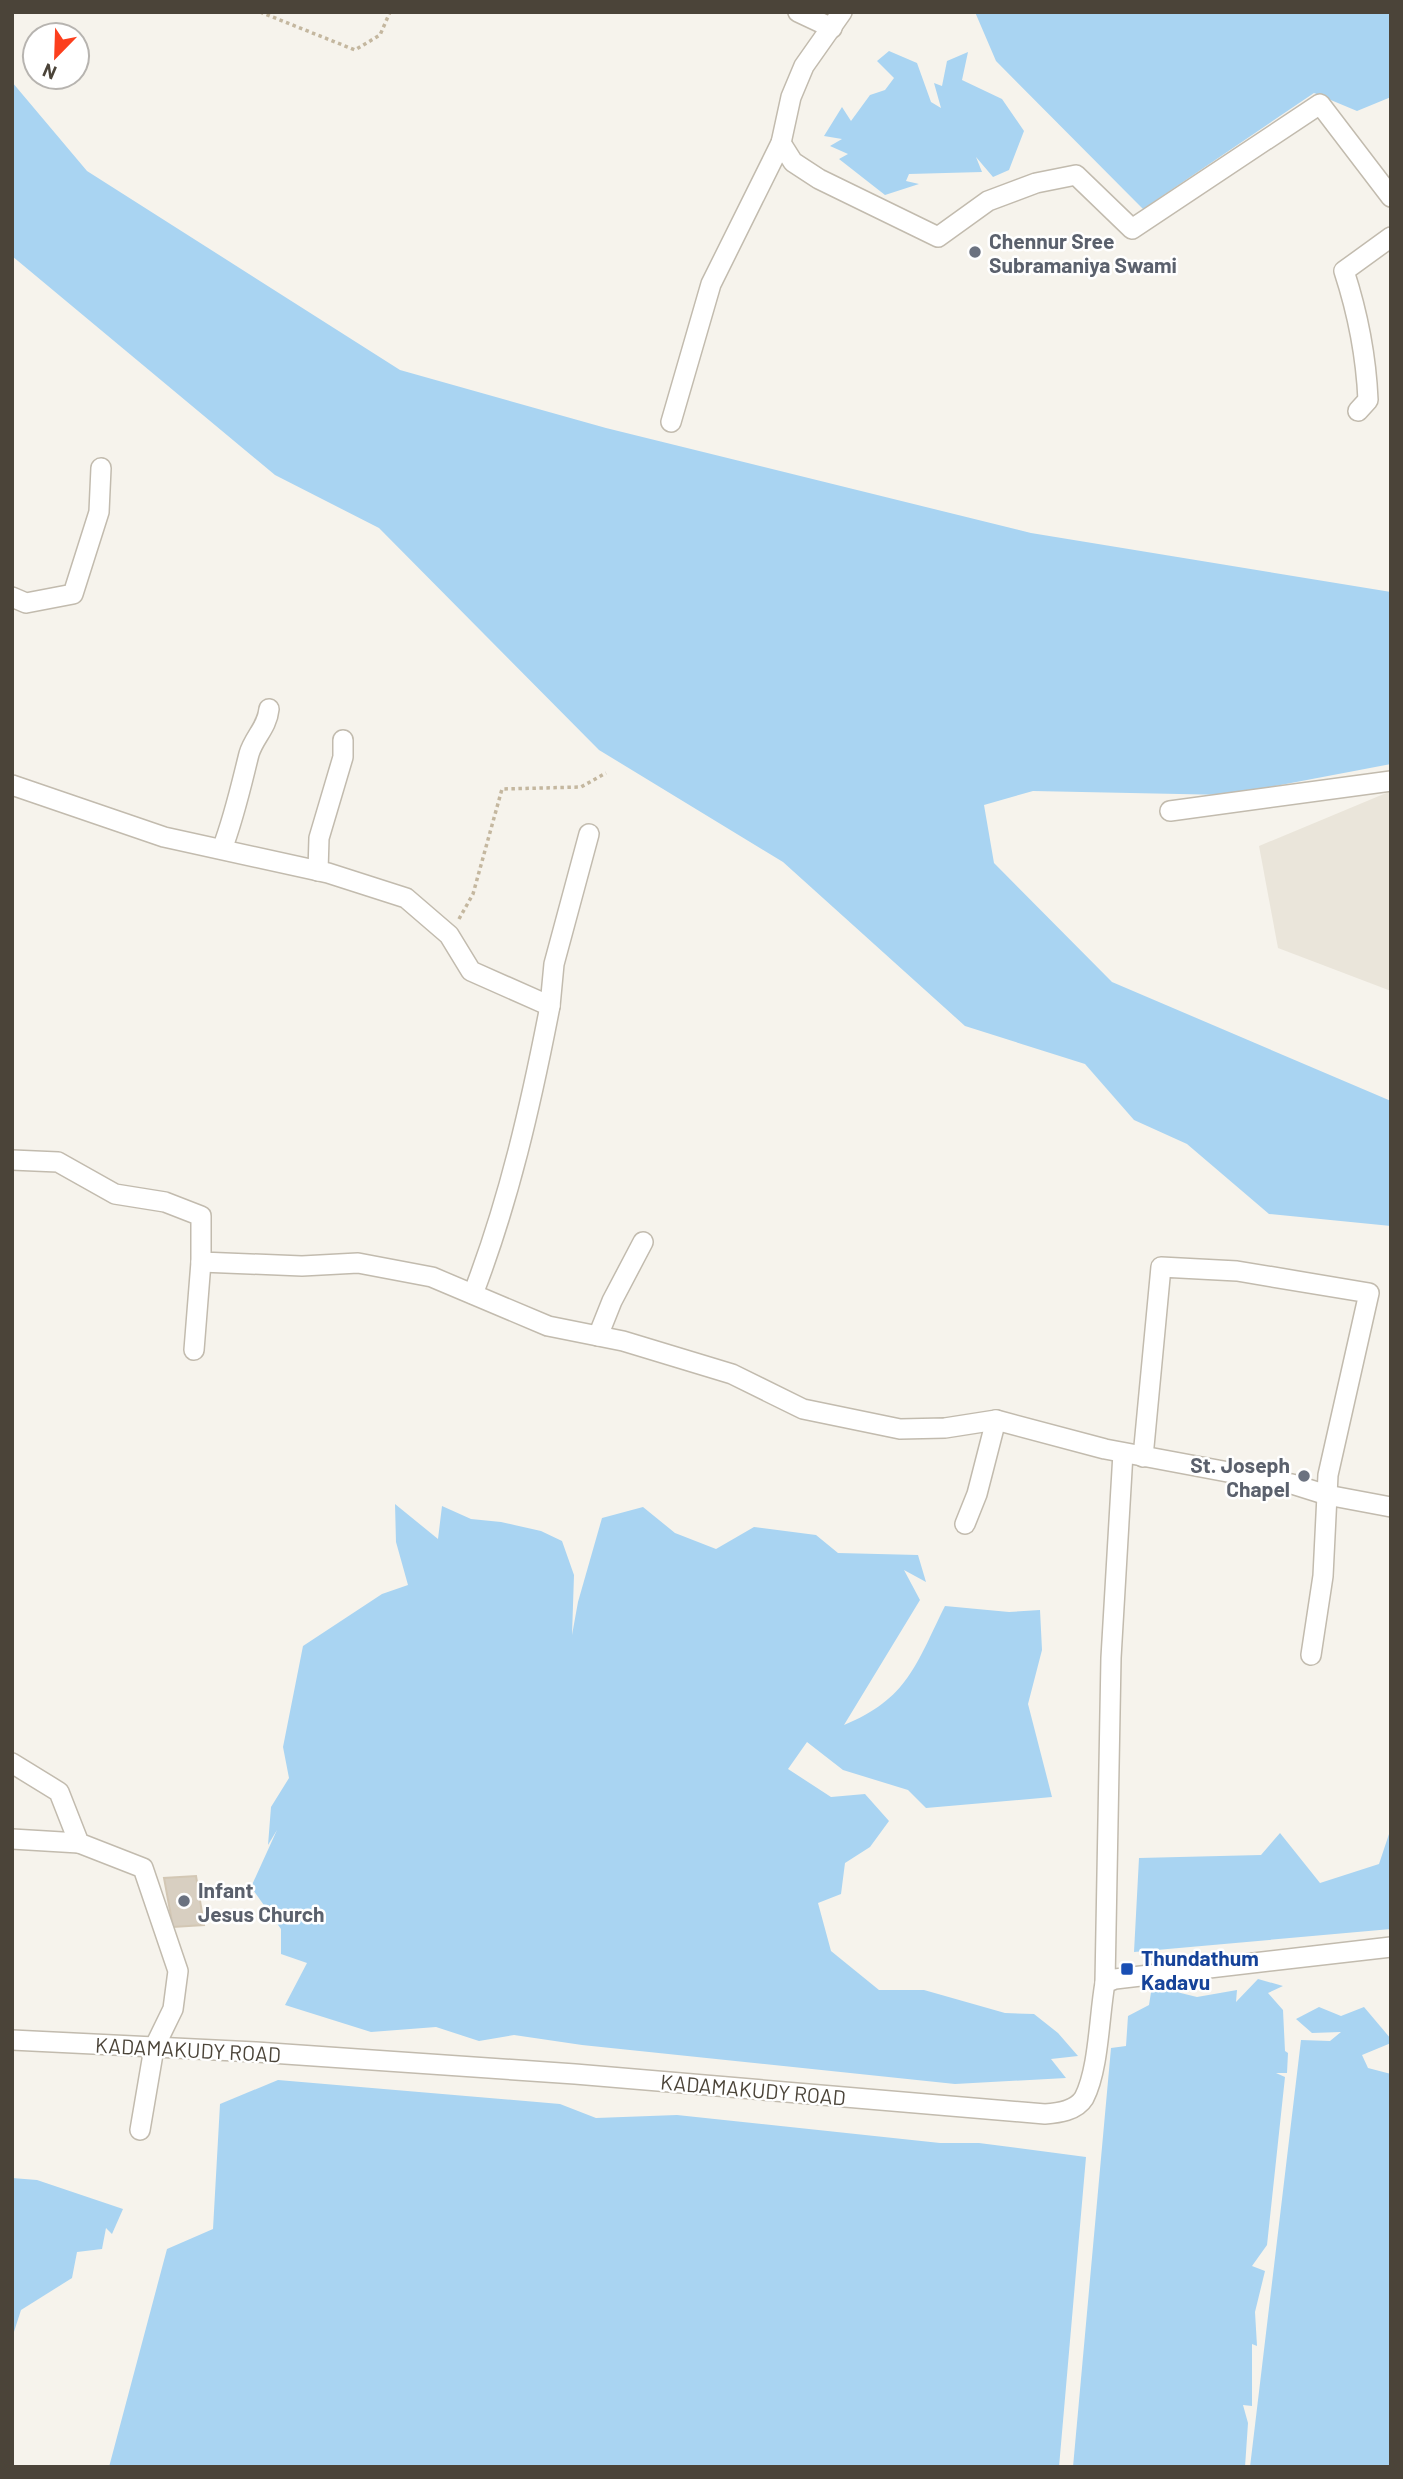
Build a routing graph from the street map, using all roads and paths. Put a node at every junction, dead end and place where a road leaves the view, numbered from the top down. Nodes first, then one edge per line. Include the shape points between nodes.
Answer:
1 (260, 12) edge
2 (390, 12) edge
3 (798, 12) edge
4 (837, 20) edge
5 (781, 143) junction
6 (1391, 197) edge
7 (1391, 237) edge
8 (1358, 411) dead end
9 (671, 422) dead end
10 (102, 468) dead end
11 (12, 597) edge
12 (269, 709) dead end
13 (344, 740) dead end
14 (606, 773) dead end
15 (1391, 781) edge
16 (12, 785) edge
17 (1170, 811) dead end
18 (589, 834) dead end
19 (222, 849) junction
20 (318, 871) junction
21 (449, 935) junction
22 (550, 1006) junction
23 (12, 1160) edge
24 (643, 1242) dead end
25 (201, 1262) junction
26 (473, 1294) junction
27 (598, 1336) junction
28 (194, 1350) dead end
29 (996, 1420) junction
30 (1123, 1453) junction
31 (1143, 1457) junction
32 (1327, 1496) junction
33 (1391, 1507) edge
34 (965, 1524) dead end
35 (1311, 1655) dead end
36 (12, 1763) edge
37 (12, 1839) edge
38 (79, 1843) junction
39 (1391, 1947) edge
40 (1105, 1983) junction
41 (12, 2040) edge
42 (154, 2048) junction
43 (140, 2130) dead end

1 - 2 path via 355,50 380,35
3 - 4 street
4 - 5 street via 804,66 791,97
5 - 6 street via 793,163 819,179 937,237 988,201 1036,183 1076,175 1132,229 1320,104
5 - 9 street via 711,284
7 - 8 street via 1344,271 1367,363 1368,400
10 - 11 street via 99,512 73,594 26,603
12 - 19 street via 268,723 250,750
13 - 20 street via 319,838
14 - 21 path via 581,787 502,789 473,894
15 - 17 street
16 - 19 street via 164,837
18 - 22 street via 554,964
19 - 20 street
20 - 21 street via 406,898
21 - 22 street via 471,971
22 - 26 street via 528,1116
23 - 25 street via 58,1162 115,1194 164,1202 201,1216
24 - 27 street
25 - 26 street via 358,1263 432,1277
25 - 28 street
26 - 27 street via 548,1326
27 - 29 street via 732,1374 803,1409 842,1418 900,1429
29 - 30 street
29 - 34 street
30 - 31 street
30 - 40 street via 1111,1658
31 - 32 street via 1292,1484
31 - 32 street via 1161,1267 1237,1271 1369,1293
32 - 33 street
32 - 35 street via 1323,1576
36 - 38 street via 59,1792
37 - 38 street
38 - 42 street via 143,1868 177,1971 173,2009
39 - 40 street
40 - 42 street, KADAMAKUDY ROAD via 1083,2100 1065,2112 1045,2115 561,2073
41 - 42 street, KADAMAKUDY ROAD
42 - 43 street

